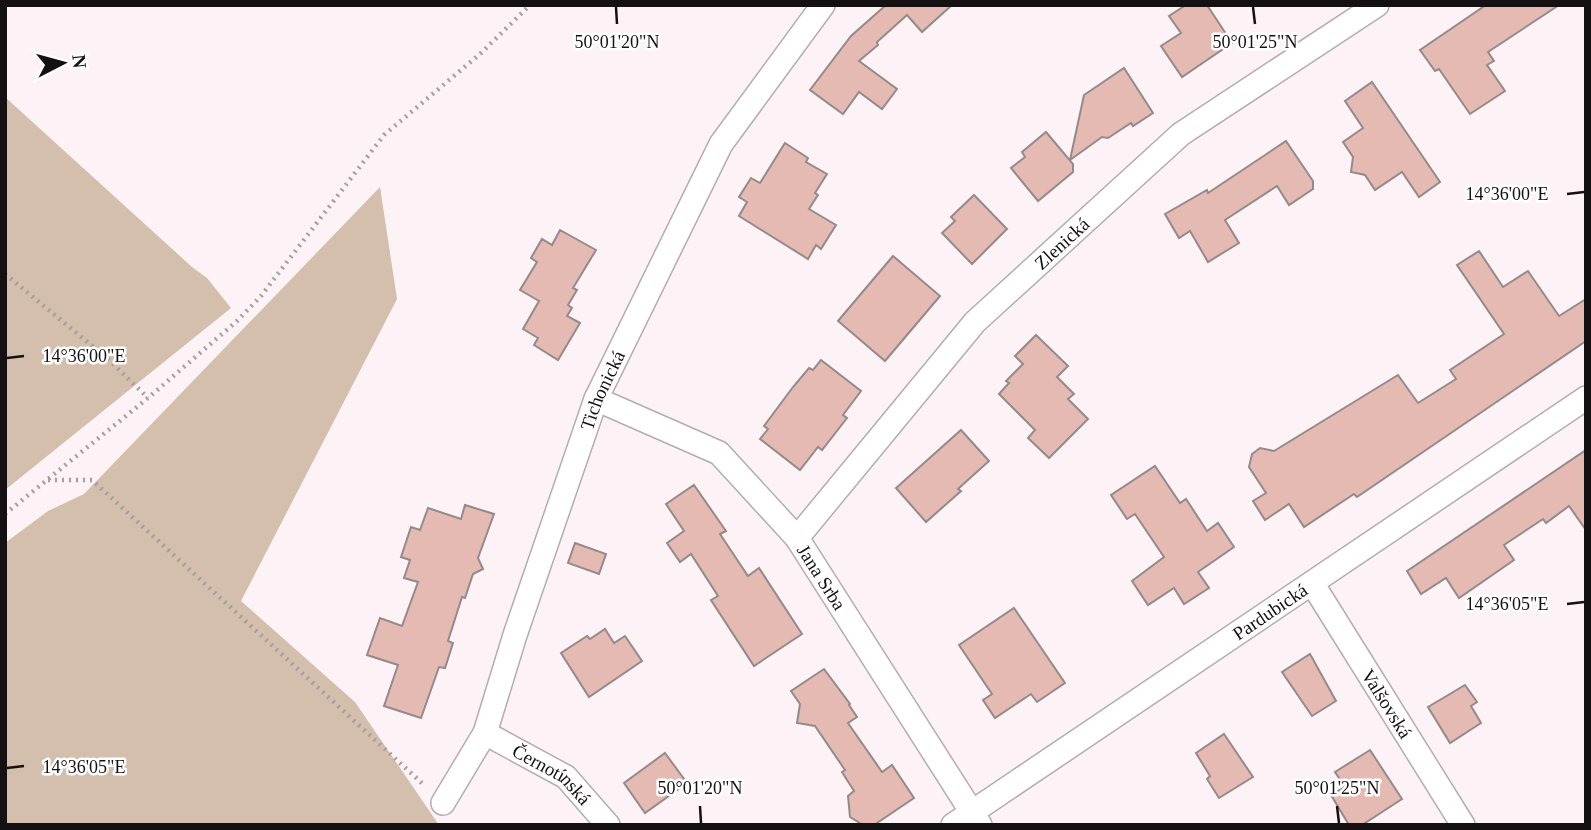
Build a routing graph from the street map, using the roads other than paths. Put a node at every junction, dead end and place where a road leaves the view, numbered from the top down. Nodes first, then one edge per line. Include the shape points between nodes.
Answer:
1 (823, 5) edge
2 (1377, 5) edge
3 (1586, 398) edge
4 (596, 399) junction
5 (797, 538) junction
6 (1312, 583) junction
7 (485, 733) junction
8 (443, 803) road end
9 (968, 821) edge
10 (608, 825) edge
11 (1463, 825) edge

1 - 4 street, Tichonická via 721,144
2 - 5 street, Zlenická via 1181,134 975,322
3 - 6 street, Pardubická
4 - 5 street, Jana Srba via 719,453
4 - 7 street, Tichonická
5 - 9 street, Jana Srba
6 - 9 street, Pardubická
6 - 11 street, Valšovská
7 - 8 street, Tichonická
7 - 10 street, Černotínská via 566,777

